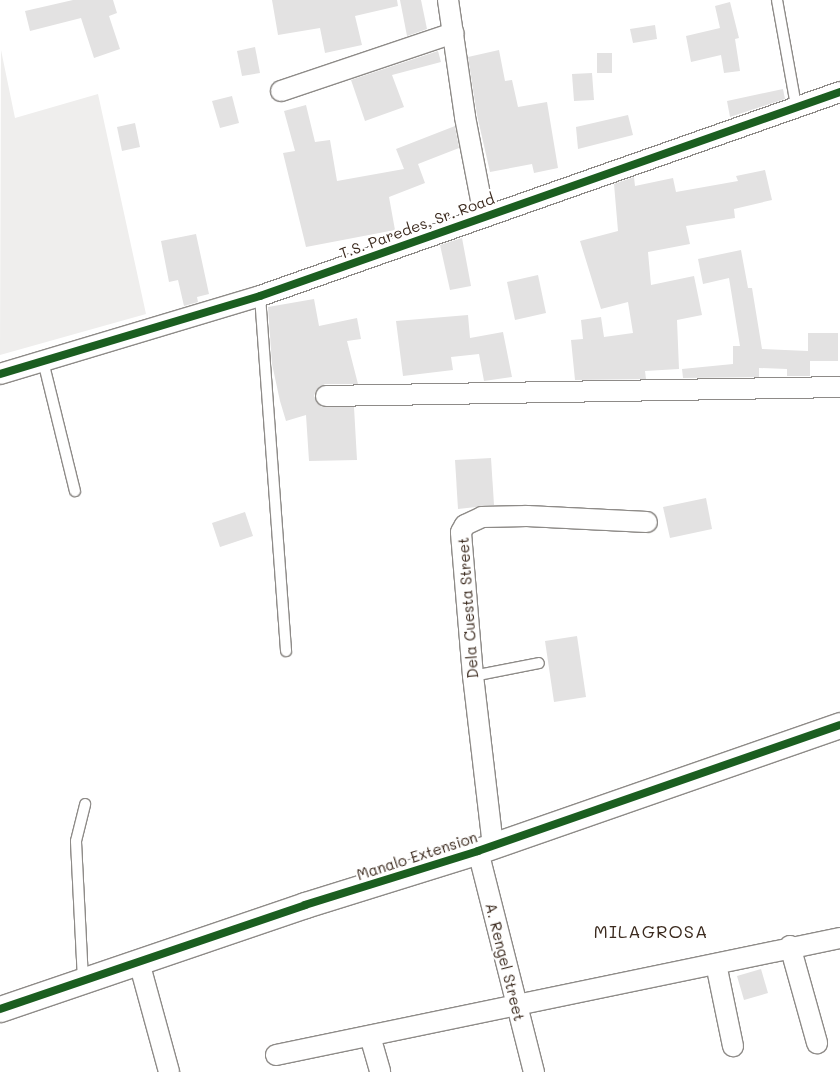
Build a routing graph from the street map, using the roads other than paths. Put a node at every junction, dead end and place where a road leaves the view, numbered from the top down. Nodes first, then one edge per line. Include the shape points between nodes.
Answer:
1 (448, 0) edge
2 (777, 0) edge
3 (453, 33) junction
4 (281, 90) dead end
5 (840, 92) edge
6 (796, 106) junction
7 (484, 216) junction
8 (260, 296) junction
9 (43, 361) junction
10 (0, 374) edge
11 (840, 388) edge
12 (326, 396) dead end
13 (74, 492) dead end
14 (647, 522) dead end
15 (286, 651) dead end
16 (539, 663) dead end
17 (473, 676) junction
18 (840, 725) edge
19 (85, 804) dead end
20 (486, 848) junction
21 (840, 938) edge
22 (790, 946) junction
23 (139, 962) junction
24 (716, 964) junction
25 (83, 981) junction
26 (516, 1006) junction
27 (0, 1008) edge
28 (370, 1036) junction
29 (817, 1043) dead end
30 (733, 1046) dead end
31 (276, 1055) dead end
32 (169, 1072) edge
33 (380, 1072) edge
34 (534, 1072) edge

1 - 3 street
2 - 6 lane
3 - 4 street
3 - 7 street
5 - 6 street, T.S. Paredes, Sr. Road
6 - 7 street, T.S. Paredes, Sr. Road
7 - 8 street, T.S. Paredes, Sr. Road
8 - 9 street, T.S. Paredes, Sr. Road
8 - 15 lane
9 - 10 street, T.S. Paredes, Sr. Road
9 - 13 lane
11 - 12 street
14 - 17 street, Dela Cuesta Street via 527,516 482,518 464,525 461,542
16 - 17 lane
17 - 20 street, Dela Cuesta Street
18 - 20 street, Manalo Extension
19 - 25 lane via 76,841
20 - 23 street, Manalo Extension
20 - 26 street, A. Rengel Street
21 - 22 street
22 - 24 street
22 - 29 street
23 - 25 street, Manalo Extension
23 - 32 street
24 - 26 street
24 - 30 street
25 - 27 street, Manalo Extension
26 - 28 street
26 - 34 street, A. Rengel Street
28 - 31 street
28 - 33 street

